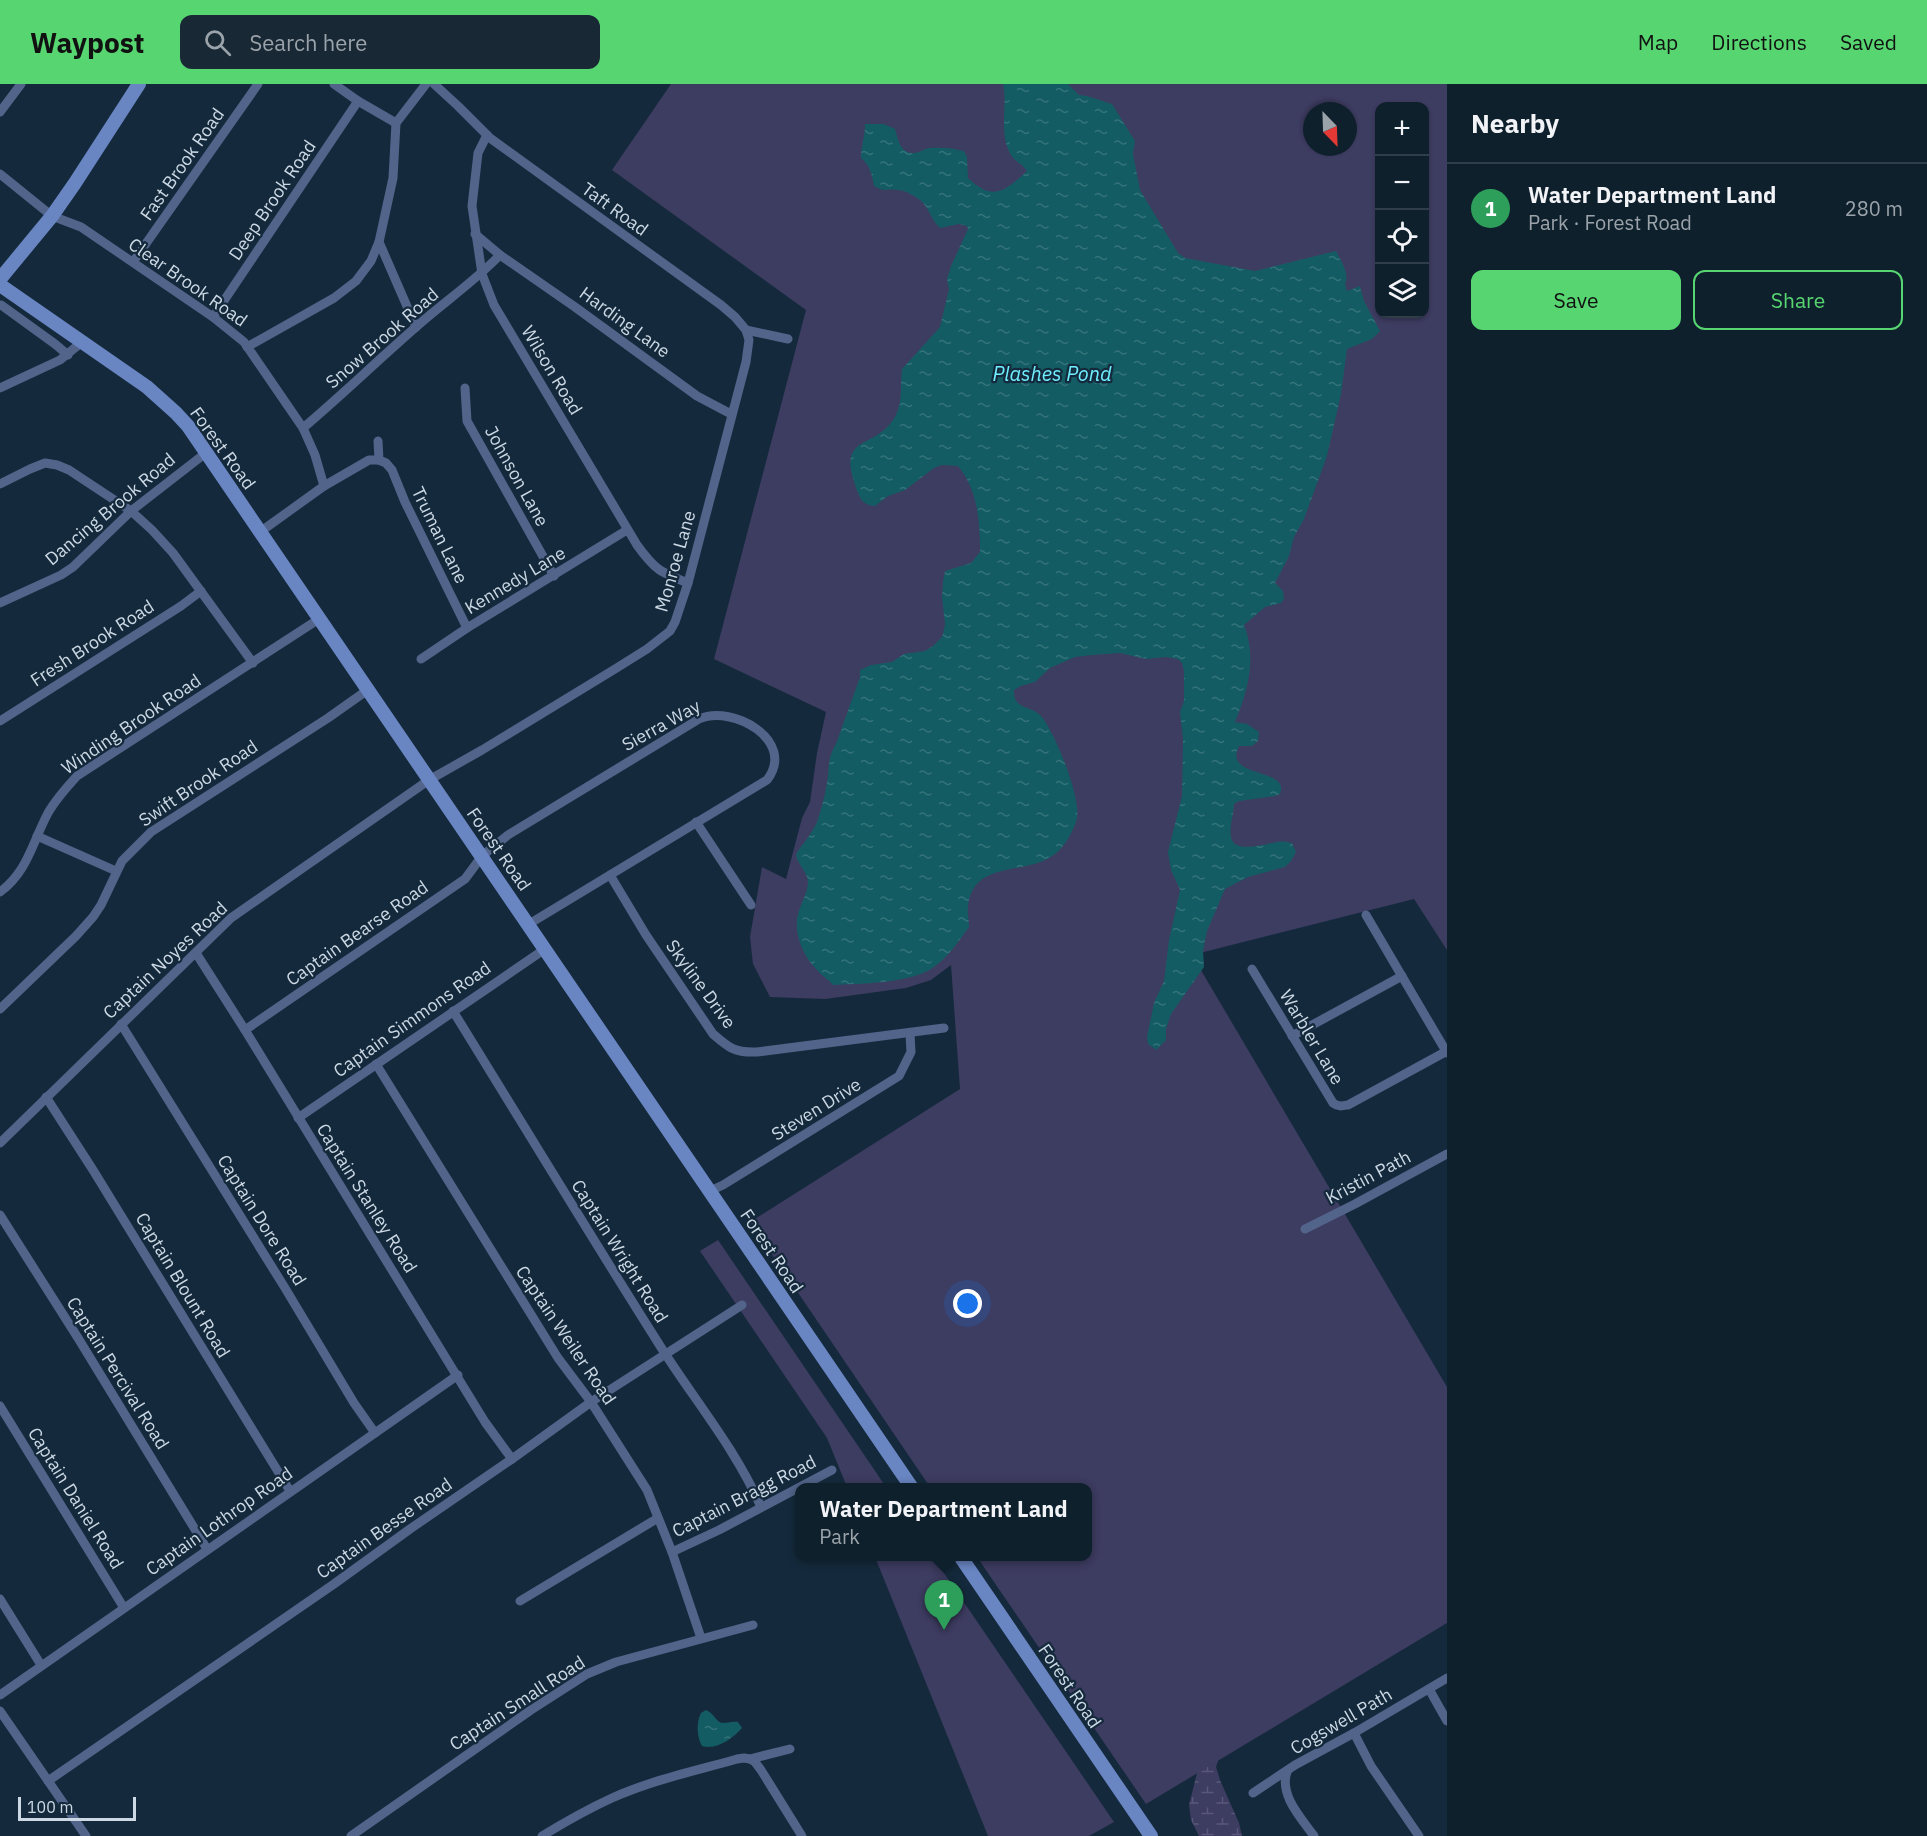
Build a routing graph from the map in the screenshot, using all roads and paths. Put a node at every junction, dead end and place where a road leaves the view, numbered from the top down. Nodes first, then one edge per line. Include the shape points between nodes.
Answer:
1 (21, 84) edge
2 (139, 84) edge
3 (258, 84) edge
4 (334, 84) edge
5 (426, 84) edge
6 (434, 84) edge
7 (358, 101) junction
8 (0, 112) edge
9 (396, 123) junction
10 (487, 135) junction
11 (0, 174) edge
12 (52, 216) junction
13 (475, 234) junction
14 (380, 242) junction
15 (500, 255) junction
16 (133, 262) junction
17 (482, 274) junction
18 (0, 279) edge
19 (0, 285) edge
20 (1, 305) edge
21 (213, 317) junction
22 (416, 327) junction
23 (746, 330) junction
24 (788, 339) dead end
25 (82, 342) junction
26 (247, 347) junction
27 (68, 355) junction
28 (0, 388) edge
29 (465, 388) dead end
30 (731, 414) junction
31 (303, 428) junction
32 (378, 441) dead end
33 (207, 452) junction
34 (379, 460) junction
35 (0, 484) edge
36 (324, 486) junction
37 (131, 511) junction
38 (627, 530) junction
39 (260, 532) junction
40 (554, 576) junction
41 (688, 583) junction
42 (201, 591) junction
43 (0, 603) edge
44 (319, 619) junction
45 (467, 628) junction
46 (421, 659) dead end
47 (253, 663) junction
48 (369, 689) junction
49 (0, 721) edge
50 (429, 780) junction
51 (696, 822) junction
52 (37, 836) junction
53 (482, 856) junction
54 (116, 871) junction
55 (610, 875) junction
56 (0, 892) edge
57 (751, 905) dead end
58 (1366, 915) dead end
59 (529, 924) junction
60 (545, 949) junction
61 (196, 953) junction
62 (1252, 969) dead end
63 (1402, 976) junction
64 (0, 1010) edge
65 (453, 1011) junction
66 (121, 1024) junction
67 (944, 1028) dead end
68 (245, 1030) junction
69 (910, 1034) junction
70 (1292, 1036) junction
71 (1447, 1052) edge
72 (376, 1064) junction
73 (46, 1097) junction
74 (298, 1118) junction
75 (0, 1143) edge
76 (1447, 1154) edge
77 (710, 1191) junction
78 (0, 1215) edge
79 (1305, 1229) dead end
80 (742, 1305) dead end
81 (664, 1353) junction
82 (458, 1375) junction
83 (591, 1402) junction
84 (0, 1406) edge
85 (375, 1433) junction
86 (512, 1459) junction
87 (832, 1470) dead end
88 (807, 1483) edge
89 (909, 1483) edge
90 (795, 1489) edge
91 (290, 1491) junction
92 (761, 1507) junction
93 (658, 1518) junction
94 (207, 1549) junction
95 (672, 1552) junction
96 (963, 1561) edge
97 (0, 1599) edge
98 (520, 1601) dead end
99 (124, 1608) junction
100 (753, 1625) dead end
101 (701, 1638) junction
102 (41, 1665) junction
103 (1447, 1678) edge
104 (1429, 1689) junction
105 (0, 1695) edge
106 (0, 1712) edge
107 (1447, 1721) edge
108 (1354, 1733) junction
109 (790, 1749) dead end
110 (750, 1759) junction
111 (1287, 1772) junction
112 (48, 1781) junction
113 (1253, 1793) dead end
114 (799, 1835) edge
115 (86, 1836) edge
116 (351, 1836) edge
117 (542, 1836) edge
118 (1151, 1836) edge
119 (1314, 1836) edge
120 (1419, 1836) edge

1 - 8 street
2 - 12 main road
3 - 16 street, Fast Brook Road
4 - 7 street
5 - 9 street
6 - 10 street, Taft Road
7 - 9 street
7 - 21 street, Deep Brook Road
9 - 14 street via 393,178
10 - 13 street, Wilson Road via 478,153 472,206
10 - 23 street, Taft Road via 721,305
11 - 12 street, Clear Brook Road
12 - 16 street, Clear Brook Road via 81,227
12 - 18 main road
13 - 15 street, Harding Lane
13 - 17 street, Wilson Road
14 - 22 street
14 - 26 street via 371,261 347,289
15 - 17 street
15 - 30 street, Harding Lane via 697,396
16 - 21 street, Clear Brook Road
17 - 22 street, Snow Brook Road
17 - 38 street, Wilson Road via 499,313
19 - 25 main road, Forest Road
20 - 27 street
21 - 26 street, Clear Brook Road
22 - 31 street, Snow Brook Road
23 - 24 street
23 - 30 street, Monroe Lane via 749,345
25 - 27 street
25 - 33 main road, Forest Road via 163,400
26 - 31 street, Clear Brook Road
27 - 28 street
29 - 40 street, Johnson Lane via 467,421
30 - 41 street, Monroe Lane
31 - 36 street, Clear Brook Road
32 - 34 street
33 - 37 street, Dancing Brook Road
33 - 39 main road, Forest Road
34 - 36 street via 369,460
34 - 45 street, Truman Lane via 392,470
35 - 37 street via 45,463 57,465
36 - 39 street
37 - 42 street via 166,545
37 - 43 street, Dancing Brook Road via 73,567
38 - 40 street, Kennedy Lane
38 - 41 street, Wilson Road via 651,565
39 - 44 main road, Forest Road
40 - 45 street, Kennedy Lane
41 - 50 street, Monroe Lane via 675,622 662,638
42 - 47 street
42 - 49 street, Fresh Brook Road
44 - 47 street, Winding Brook Road
44 - 48 main road, Forest Road
45 - 46 street, Kennedy Lane
47 - 52 street, Winding Brook Road via 77,777 59,797
48 - 50 main road, Forest Road
48 - 54 street, Swift Brook Road via 151,832
50 - 53 main road, Forest Road
50 - 61 street, Captain Noyes Road via 231,918
51 - 53 street, Sierra Way via 757,787 773,772 776,759 761,731 717,714 699,719 508,835
51 - 55 street, Sierra Way
51 - 57 street
52 - 54 street
52 - 56 street, Winding Brook Road via 17,877
53 - 59 main road, Forest Road
53 - 68 street, Captain Bearse Road via 465,879
54 - 64 street, Swift Brook Road via 93,917
55 - 59 street, Sierra Way
55 - 69 street, Skyline Drive via 713,1034 734,1050 757,1052
58 - 63 street
59 - 60 main road, Forest Road
60 - 65 street, Captain Simmons Road
60 - 77 main road, Forest Road
61 - 66 street, Captain Noyes Road
61 - 68 street, Captain Stanley Road
62 - 70 street, Warbler Lane
63 - 70 street
63 - 71 street
65 - 72 street, Captain Simmons Road
65 - 81 street, Captain Wright Road
66 - 73 street, Captain Noyes Road
66 - 85 street, Captain Dore Road
67 - 69 street, Skyline Drive
68 - 74 street, Captain Stanley Road
69 - 77 street, Steven Drive via 911,1053 898,1076
70 - 71 street, Warbler Lane via 1333,1103 1341,1107
72 - 74 street, Captain Simmons Road
72 - 83 street, Captain Weiler Road via 558,1358
73 - 75 street, Captain Noyes Road
73 - 91 street, Captain Blount Road
74 - 82 street, Captain Stanley Road
76 - 79 street, Kristin Path
77 - 89 main road, Forest Road
78 - 94 street, Captain Percival Road
80 - 81 street, Captain Besse Road
81 - 83 street, Captain Besse Road
81 - 92 street, Captain Wright Road via 739,1464
82 - 85 street, Captain Lothrop Road
82 - 86 street, Captain Stanley Road
83 - 86 street, Captain Besse Road
83 - 93 street, Captain Weiler Road via 647,1490
84 - 99 street, Captain Daniel Road
85 - 91 street, Captain Lothrop Road
86 - 112 street, Captain Besse Road
87 - 88 street, Captain Bragg Road
90 - 92 street, Captain Bragg Road
91 - 94 street, Captain Lothrop Road
92 - 95 street, Captain Bragg Road
93 - 95 street, Captain Weiler Road
93 - 98 street
94 - 99 street, Captain Lothrop Road
95 - 101 street, Captain Weiler Road
96 - 118 main road, Forest Road
97 - 102 street
99 - 102 street, Captain Lothrop Road
100 - 101 street, Captain Small Road
101 - 116 street, Captain Small Road via 587,1674
102 - 105 street, Captain Lothrop Road
103 - 104 street, Cogswell Path
104 - 107 street
104 - 108 street, Cogswell Path
106 - 112 street
108 - 111 street, Cogswell Path
108 - 120 street via 1371,1766
109 - 110 street
110 - 114 street via 761,1770
110 - 117 street via 737,1759 637,1788
111 - 113 street, Cogswell Path
111 - 119 street via 1289,1799
112 - 115 street

